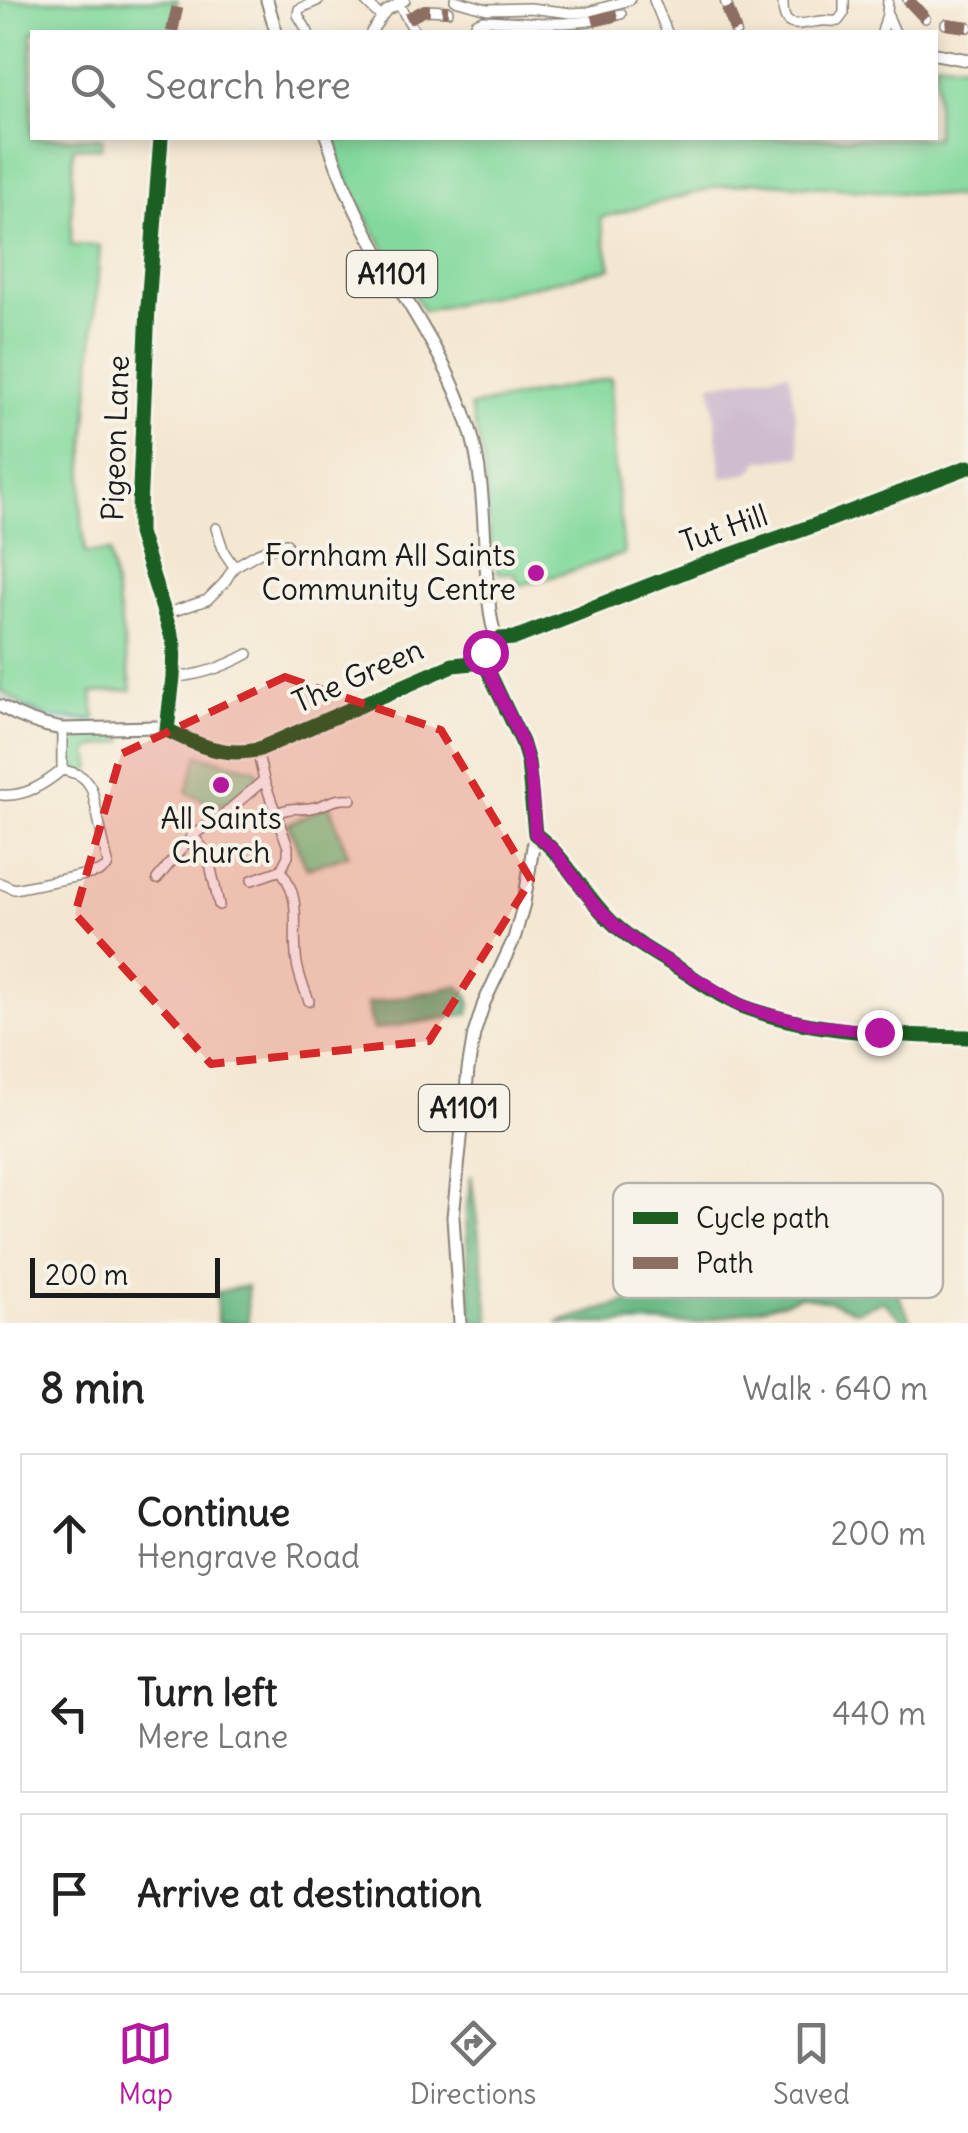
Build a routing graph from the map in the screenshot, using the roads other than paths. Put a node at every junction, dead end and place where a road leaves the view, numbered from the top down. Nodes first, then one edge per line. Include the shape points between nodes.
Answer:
1 (267, 0) edge
2 (319, 0) edge
3 (364, 0) edge
4 (455, 0) edge
5 (630, 0) edge
6 (654, 0) edge
7 (725, 0) edge
8 (783, 0) edge
9 (844, 0) edge
10 (888, 0) edge
11 (912, 1) edge
12 (402, 2) edge
13 (448, 10) dead end
14 (621, 14) dead end
15 (888, 14) junction
16 (381, 17) junction
17 (925, 18) dead end
18 (407, 19) junction
19 (946, 24) dead end
20 (533, 27) edge
21 (968, 28) edge
22 (275, 30) edge
23 (307, 30) edge
24 (372, 30) edge
25 (414, 30) edge
26 (474, 30) edge
27 (666, 30) edge
28 (735, 30) edge
29 (883, 30) edge
30 (894, 30) edge
31 (938, 54) edge
32 (968, 60) edge
33 (330, 140) edge
34 (161, 142) dead end
35 (968, 467) edge
36 (216, 528) dead end
37 (286, 544) dead end
38 (234, 567) junction
39 (165, 614) junction
40 (498, 639) junction
41 (248, 654) dead end
42 (484, 662) junction
43 (173, 677) junction
44 (0, 706) edge
45 (62, 728) junction
46 (167, 730) junction
47 (257, 750) junction
48 (62, 770) junction
49 (264, 780) junction
50 (2, 795) edge
51 (351, 799) dead end
52 (276, 813) junction
53 (535, 834) junction
54 (193, 835) junction
55 (281, 870) junction
56 (157, 879) dead end
57 (252, 880) dead end
58 (0, 883) edge
59 (218, 905) dead end
60 (309, 1001) dead end
61 (968, 1036) edge
62 (460, 1323) edge

1 - 22 main road
2 - 23 street via 299,9
3 - 16 street
4 - 5 street via 487,9 571,13
6 - 27 street
7 - 28 street
8 - 9 street via 786,21 794,25 838,21
10 - 15 street
11 - 17 street
12 - 16 street
12 - 18 street
13 - 18 street via 424,10
14 - 20 street
15 - 29 street
15 - 30 street
16 - 24 street
18 - 25 street
19 - 21 street
20 - 26 street via 483,20
31 - 32 main road
33 - 40 main road, A1101 via 343,183 435,348 468,422
34 - 39 street, Pigeon Lane via 138,510
35 - 40 street, Tut Hill
36 - 38 street
37 - 38 street
38 - 39 street via 207,600
39 - 43 street, Pigeon Lane via 174,644
40 - 42 main road
41 - 43 street via 220,668
42 - 47 main road, The Green via 449,667
42 - 53 main road, A1101 via 526,752
43 - 46 street, Pigeon Lane
44 - 45 main road
45 - 46 main road
45 - 48 street
46 - 47 main road via 210,750
47 - 49 street
48 - 50 street via 36,788
48 - 58 street via 88,782 107,867 14,889
49 - 52 street
49 - 54 street
51 - 52 street
52 - 55 street via 288,847
53 - 61 street via 617,927 738,1004 814,1025
53 - 62 main road, A1101 via 524,903 484,1003 468,1070 453,1217
54 - 56 street
54 - 59 street via 208,855
55 - 57 street
55 - 60 street via 294,894 296,954

